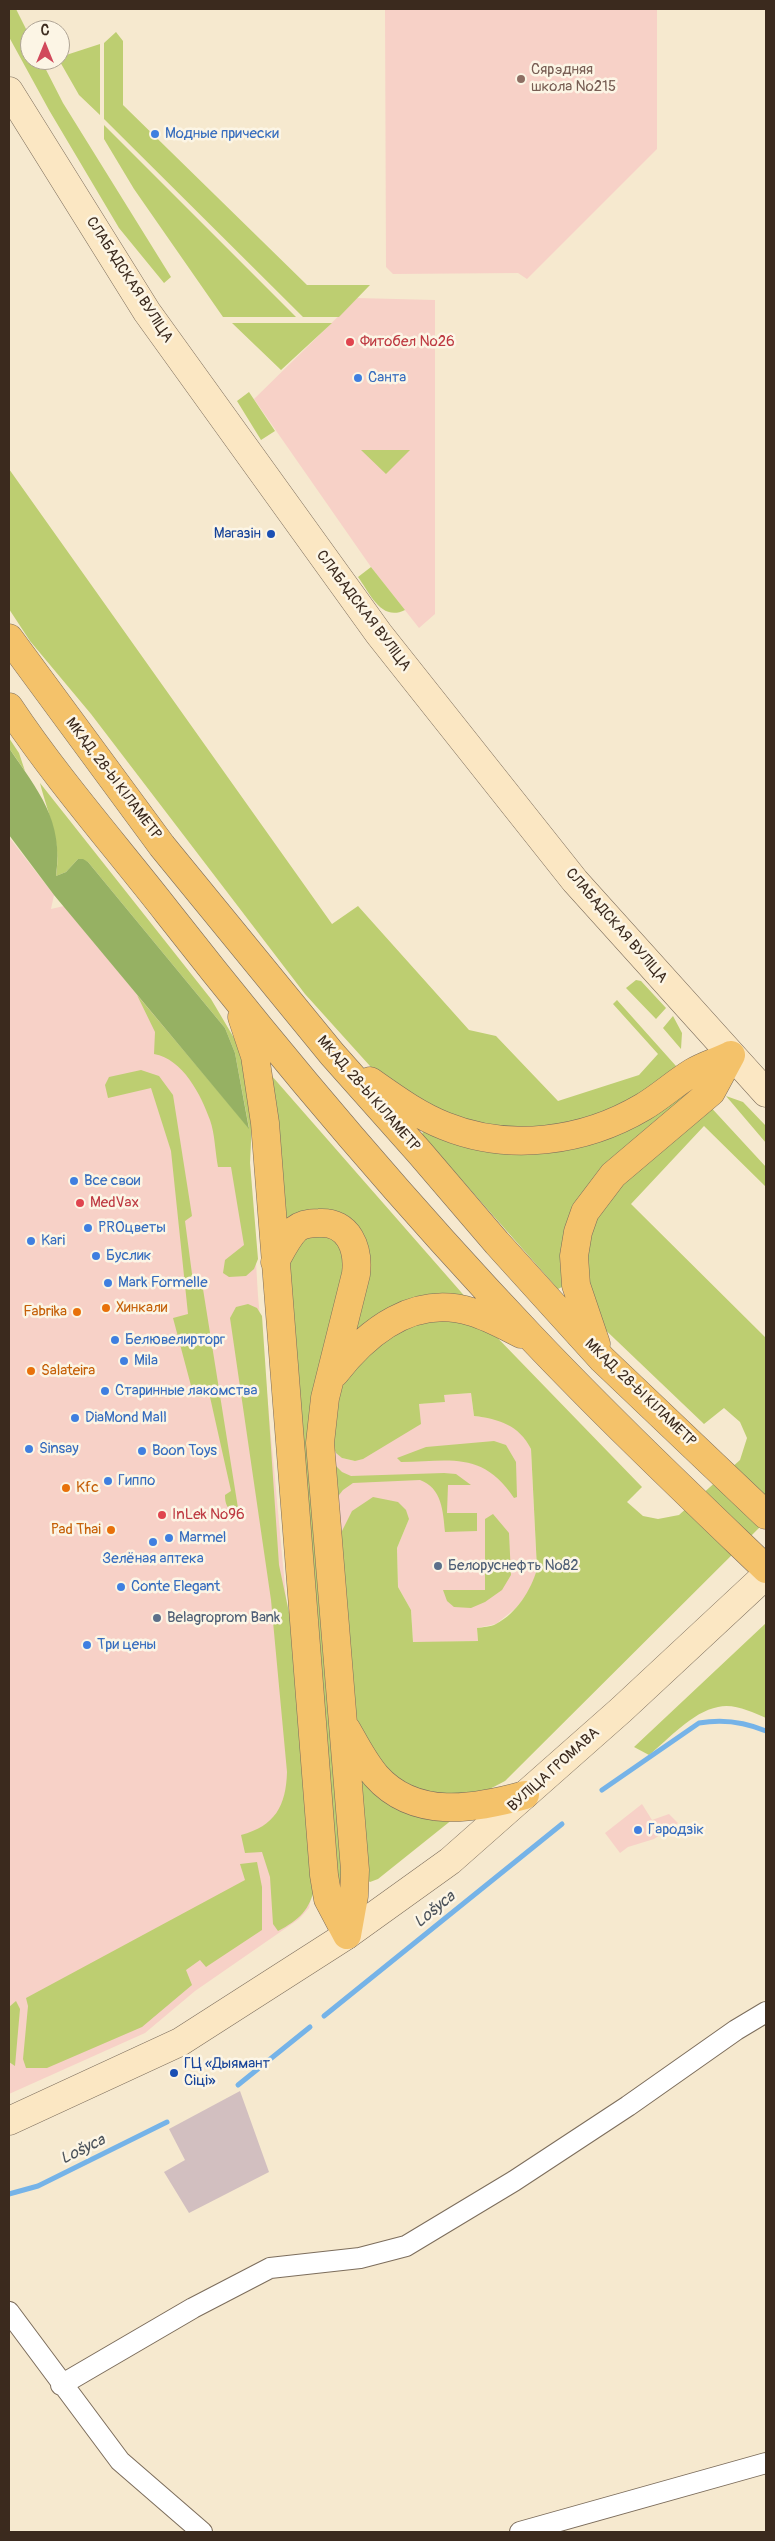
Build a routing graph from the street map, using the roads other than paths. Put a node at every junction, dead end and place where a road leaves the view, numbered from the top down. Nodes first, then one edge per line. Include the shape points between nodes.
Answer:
1 (9, 91) edge
2 (9, 638) edge
3 (9, 707) edge
4 (230, 992) junction
5 (332, 1054) junction
6 (731, 1055) junction
7 (766, 1093) edge
8 (275, 1262) junction
9 (533, 1339) junction
10 (602, 1359) junction
11 (331, 1378) junction
12 (766, 1515) edge
13 (766, 1569) edge
14 (766, 1575) edge
15 (343, 1724) junction
16 (525, 1796) junction
17 (337, 1941) junction
18 (766, 2012) edge
19 (9, 2121) edge
20 (9, 2312) edge
21 (61, 2385) junction
22 (766, 2462) edge
23 (202, 2532) edge
24 (520, 2532) edge

1 - 6 main road, СЛАБАДСКАЯ ВУЛІЦА via 147,312 379,634 575,881
2 - 5 highway, МКАД, 28-Ы КІЛАМЕТР via 162,846
3 - 4 highway
4 - 8 highway via 246,1025 255,1056 265,1124
4 - 9 highway via 394,1188
5 - 6 highway via 407,1107 445,1126 508,1141 571,1136 607,1124 642,1108 693,1072
5 - 10 highway, МКАД, 28-Ы КІЛАМЕТР
6 - 7 main road, СЛАБАДСКАЯ ВУЛІЦА
6 - 10 highway via 711,1092 613,1175 585,1212 574,1256 576,1285
8 - 11 highway via 288,1239 298,1228 310,1223 338,1226 355,1247 358,1260 356,1274
8 - 17 highway via 324,1875
9 - 11 highway via 454,1308 417,1312 394,1319 374,1331 354,1349
9 - 13 highway
10 - 12 highway, МКАД, 28-Ы КІЛАМЕТР
11 - 15 highway via 324,1398 320,1443
14 - 16 main road, ВУЛІЦА ГРОМАВА
15 - 16 highway via 377,1777 391,1789 422,1804 465,1808
15 - 17 highway via 354,1896
16 - 17 main road, ВУЛІЦА ГРОМАВА via 450,1862
17 - 19 main road, ВУЛІЦА ГРОМАВА via 163,2052
18 - 21 street via 514,2181 406,2246 360,2258 270,2268 193,2308
20 - 21 street
21 - 23 street via 120,2461
22 - 24 street

